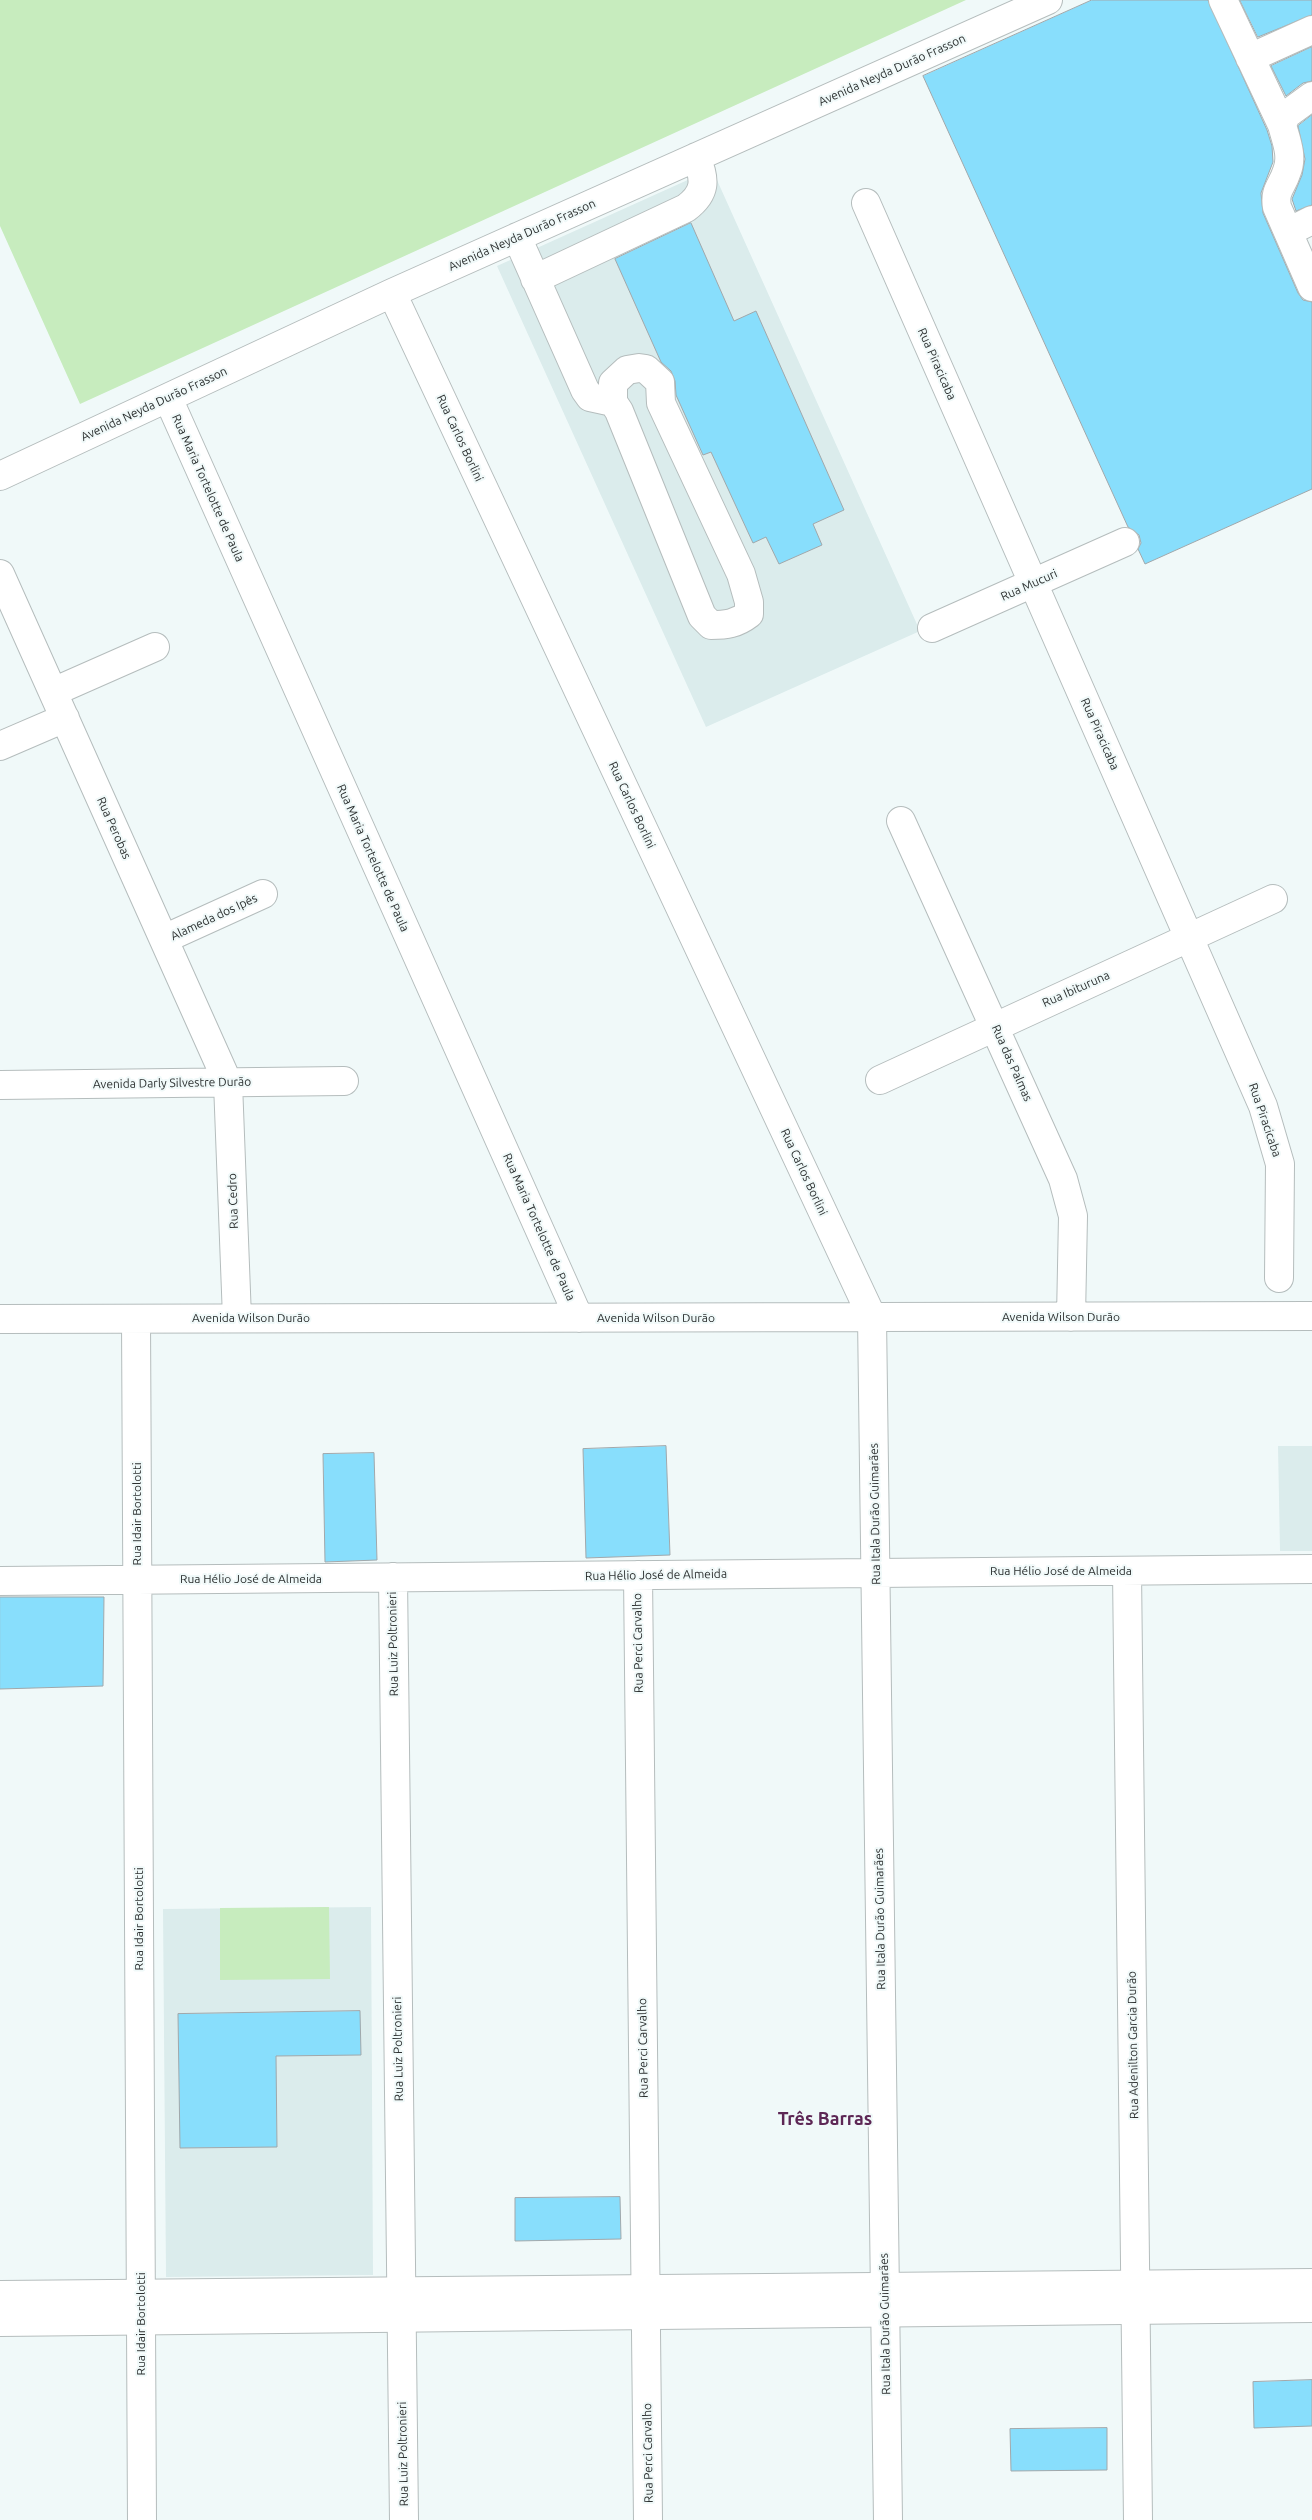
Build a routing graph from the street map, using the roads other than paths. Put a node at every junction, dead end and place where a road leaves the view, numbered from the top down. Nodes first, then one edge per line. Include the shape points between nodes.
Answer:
1 (1048, 0) edge
2 (1231, 2) edge
3 (1312, 30) edge
4 (1250, 58) junction
5 (1312, 96) edge
6 (1282, 125) junction
7 (696, 157) junction
8 (1300, 158) edge
9 (866, 203) dead end
10 (1312, 220) edge
11 (1288, 232) junction
12 (517, 237) junction
13 (535, 279) junction
14 (1311, 282) edge
15 (392, 293) junction
16 (168, 398) junction
17 (661, 403) junction
18 (616, 407) junction
19 (0, 476) edge
20 (1125, 542) dead end
21 (0, 574) edge
22 (1033, 583) junction
23 (932, 628) dead end
24 (155, 647) dead end
25 (53, 692) junction
26 (65, 718) junction
27 (0, 746) edge
28 (901, 821) dead end
29 (263, 894) dead end
30 (1273, 899) dead end
31 (1189, 938) junction
32 (164, 939) junction
33 (995, 1026) junction
34 (880, 1080) dead end
35 (344, 1081) dead end
36 (228, 1083) junction
37 (0, 1085) edge
38 (1279, 1278) dead end
39 (1312, 1316) edge
40 (872, 1317) junction
41 (1071, 1317) junction
42 (237, 1318) junction
43 (579, 1318) junction
44 (0, 1319) edge
45 (136, 1319) junction
46 (1312, 1569) edge
47 (1127, 1571) junction
48 (876, 1573) junction
49 (638, 1575) junction
50 (392, 1577) junction
51 (137, 1580) junction
52 (0, 1581) edge
53 (1312, 2283) edge
54 (0, 2295) edge
55 (1135, 2297) junction
56 (885, 2300) junction
57 (646, 2302) junction
58 (401, 2305) junction
59 (141, 2307) junction
60 (1312, 2308) edge
61 (0, 2322) edge
62 (142, 2520) edge
63 (404, 2520) edge
64 (648, 2520) edge
65 (888, 2520) edge
66 (1138, 2520) edge

1 - 7 street, Avenida Neyda Durão Frasson
2 - 4 street
3 - 4 street
4 - 6 street
5 - 6 street via 1286,115
6 - 8 street via 1290,154
7 - 12 street, Avenida Neyda Durão Frasson
7 - 13 street via 702,170 703,187 697,199 686,208
8 - 11 street via 1288,170 1275,196
9 - 22 street, Rua Piracicaba
10 - 11 street
11 - 14 street
12 - 13 street
12 - 15 street, Avenida Neyda Durão Frasson
13 - 18 street via 585,390 590,397
15 - 16 street, Avenida Neyda Durão Frasson
15 - 40 street, Rua Carlos Borlini
16 - 19 street, Avenida Neyda Durão Frasson
16 - 43 street, Rua Maria Tortelotte de Paula
17 - 18 street via 643,418 626,417
17 - 18 street via 660,382 646,369 639,368 627,370 616,378 611,392
17 - 18 street via 741,574 749,614 738,622 711,625 702,616
20 - 22 street, Rua Mucuri
21 - 25 street, Rua Perobas
22 - 23 street, Rua Mucuri
22 - 31 street, Rua Piracicaba
24 - 25 street
25 - 26 street, Rua Perobas
26 - 27 street
26 - 32 street, Rua Perobas
28 - 33 street, Rua das Palmas
29 - 32 street, Alameda dos Ipês
30 - 31 street, Rua Ibituruna
31 - 33 street, Rua Ibituruna
31 - 38 street, Rua Piracicaba via 1263,1106 1280,1164
32 - 36 street, Rua Perobas
33 - 34 street, Rua Ibituruna
33 - 41 street, Rua das Palmas via 1063,1179 1073,1216
35 - 36 street, Avenida Darly Silvestre Durão
36 - 37 street, Avenida Darly Silvestre Durão
36 - 42 street, Rua Cedro
39 - 41 street, Avenida Wilson Durão
40 - 41 street, Avenida Wilson Durão
40 - 43 street, Avenida Wilson Durão
40 - 48 street, Rua Itala Durão Guimarães
42 - 43 street, Avenida Wilson Durão
42 - 45 street, Avenida Wilson Durão
44 - 45 street, Avenida Wilson Durão
45 - 51 street, Rua Idair Bortolotti
46 - 47 street, Rua Hélio José de Almeida
47 - 48 street, Rua Hélio José de Almeida
47 - 55 street, Rua Adenilton Garcia Durão
48 - 49 street, Rua Hélio José de Almeida
48 - 56 street, Rua Itala Durão Guimarães
49 - 50 street, Rua Hélio José de Almeida
49 - 57 street, Rua Perci Carvalho
50 - 51 street, Rua Hélio José de Almeida
50 - 58 street, Rua Luiz Poltronieri
51 - 52 street, Rua Hélio José de Almeida
51 - 59 street, Rua Idair Bortolotti
53 - 55 street
54 - 59 street
55 - 56 street
55 - 60 street
55 - 66 street, Rua Adenilton Garcia Durão
56 - 57 street
56 - 65 street, Rua Itala Durão Guimarães
57 - 58 street
57 - 64 street, Rua Perci Carvalho
58 - 59 street
58 - 63 street, Rua Luiz Poltronieri
59 - 61 street
59 - 62 street, Rua Idair Bortolotti

